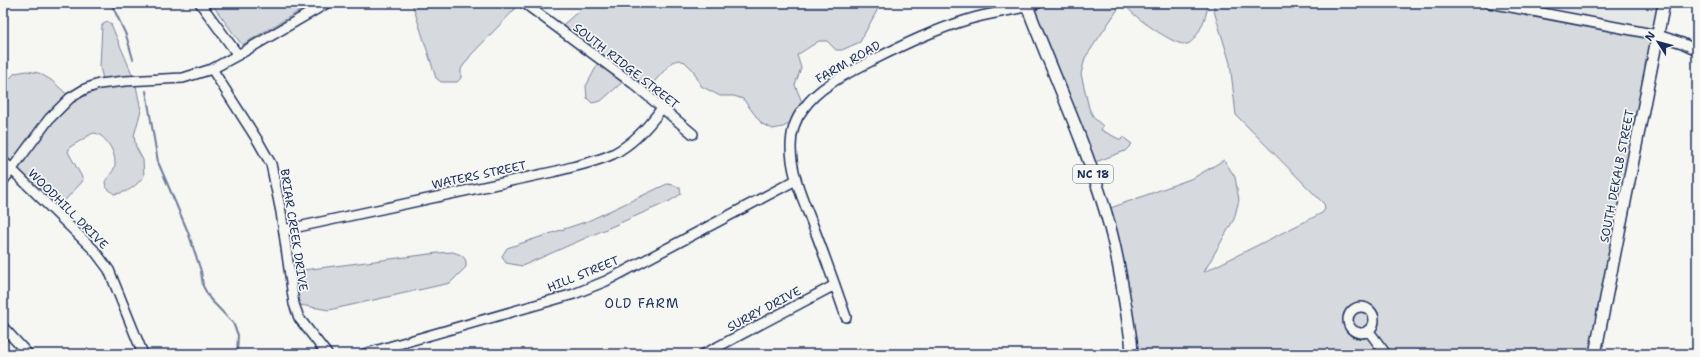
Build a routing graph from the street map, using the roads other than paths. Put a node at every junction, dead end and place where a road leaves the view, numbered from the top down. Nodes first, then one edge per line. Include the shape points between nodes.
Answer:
1 (200, 3) edge
2 (327, 3) edge
3 (524, 3) edge
4 (1490, 3) edge
5 (1664, 3) edge
6 (1030, 4) edge
7 (1658, 35) junction
8 (1697, 50) edge
9 (238, 56) junction
10 (212, 69) junction
11 (662, 108) junction
12 (692, 134) dead end
13 (3, 161) edge
14 (12, 170) junction
15 (796, 180) junction
16 (3, 181) edge
17 (284, 230) junction
18 (835, 285) junction
19 (846, 317) dead end
20 (3, 326) edge
21 (1368, 330) dead end
22 (28, 354) edge
23 (143, 354) edge
24 (327, 354) edge
25 (364, 354) edge
26 (704, 354) edge
27 (1132, 354) edge
28 (1386, 354) edge
29 (1594, 354) edge

1 - 9 street
2 - 9 street
3 - 11 street, SOUTH RIDGE STREET
4 - 7 street
5 - 7 main road, SOUTH DEKALB STREET
6 - 15 street, FARM ROAD via 971,18 941,29 894,49 827,86 809,102 796,120 792,132 791,148
6 - 27 main road, NC 18 via 1105,210 1117,259
7 - 8 street
7 - 29 main road, SOUTH DEKALB STREET
9 - 10 street
10 - 14 street via 183,78 125,81 85,88 70,98 53,115
10 - 17 street, BRIAR CREEK DRIVE via 271,164
11 - 12 street, SOUTH RIDGE STREET
11 - 17 street, WATERS STREET via 630,142 613,154 590,162
13 - 14 street, WOODHILL DRIVE
14 - 16 street
14 - 23 street, WOODHILL DRIVE via 94,250 109,270
15 - 18 street, FARM ROAD
15 - 25 street, HILL STREET via 606,281 574,294
17 - 24 street, BRIAR CREEK DRIVE via 294,304 299,318
18 - 19 street, FARM ROAD
18 - 26 street, SURRY DRIVE
20 - 22 street
21 - 28 street

